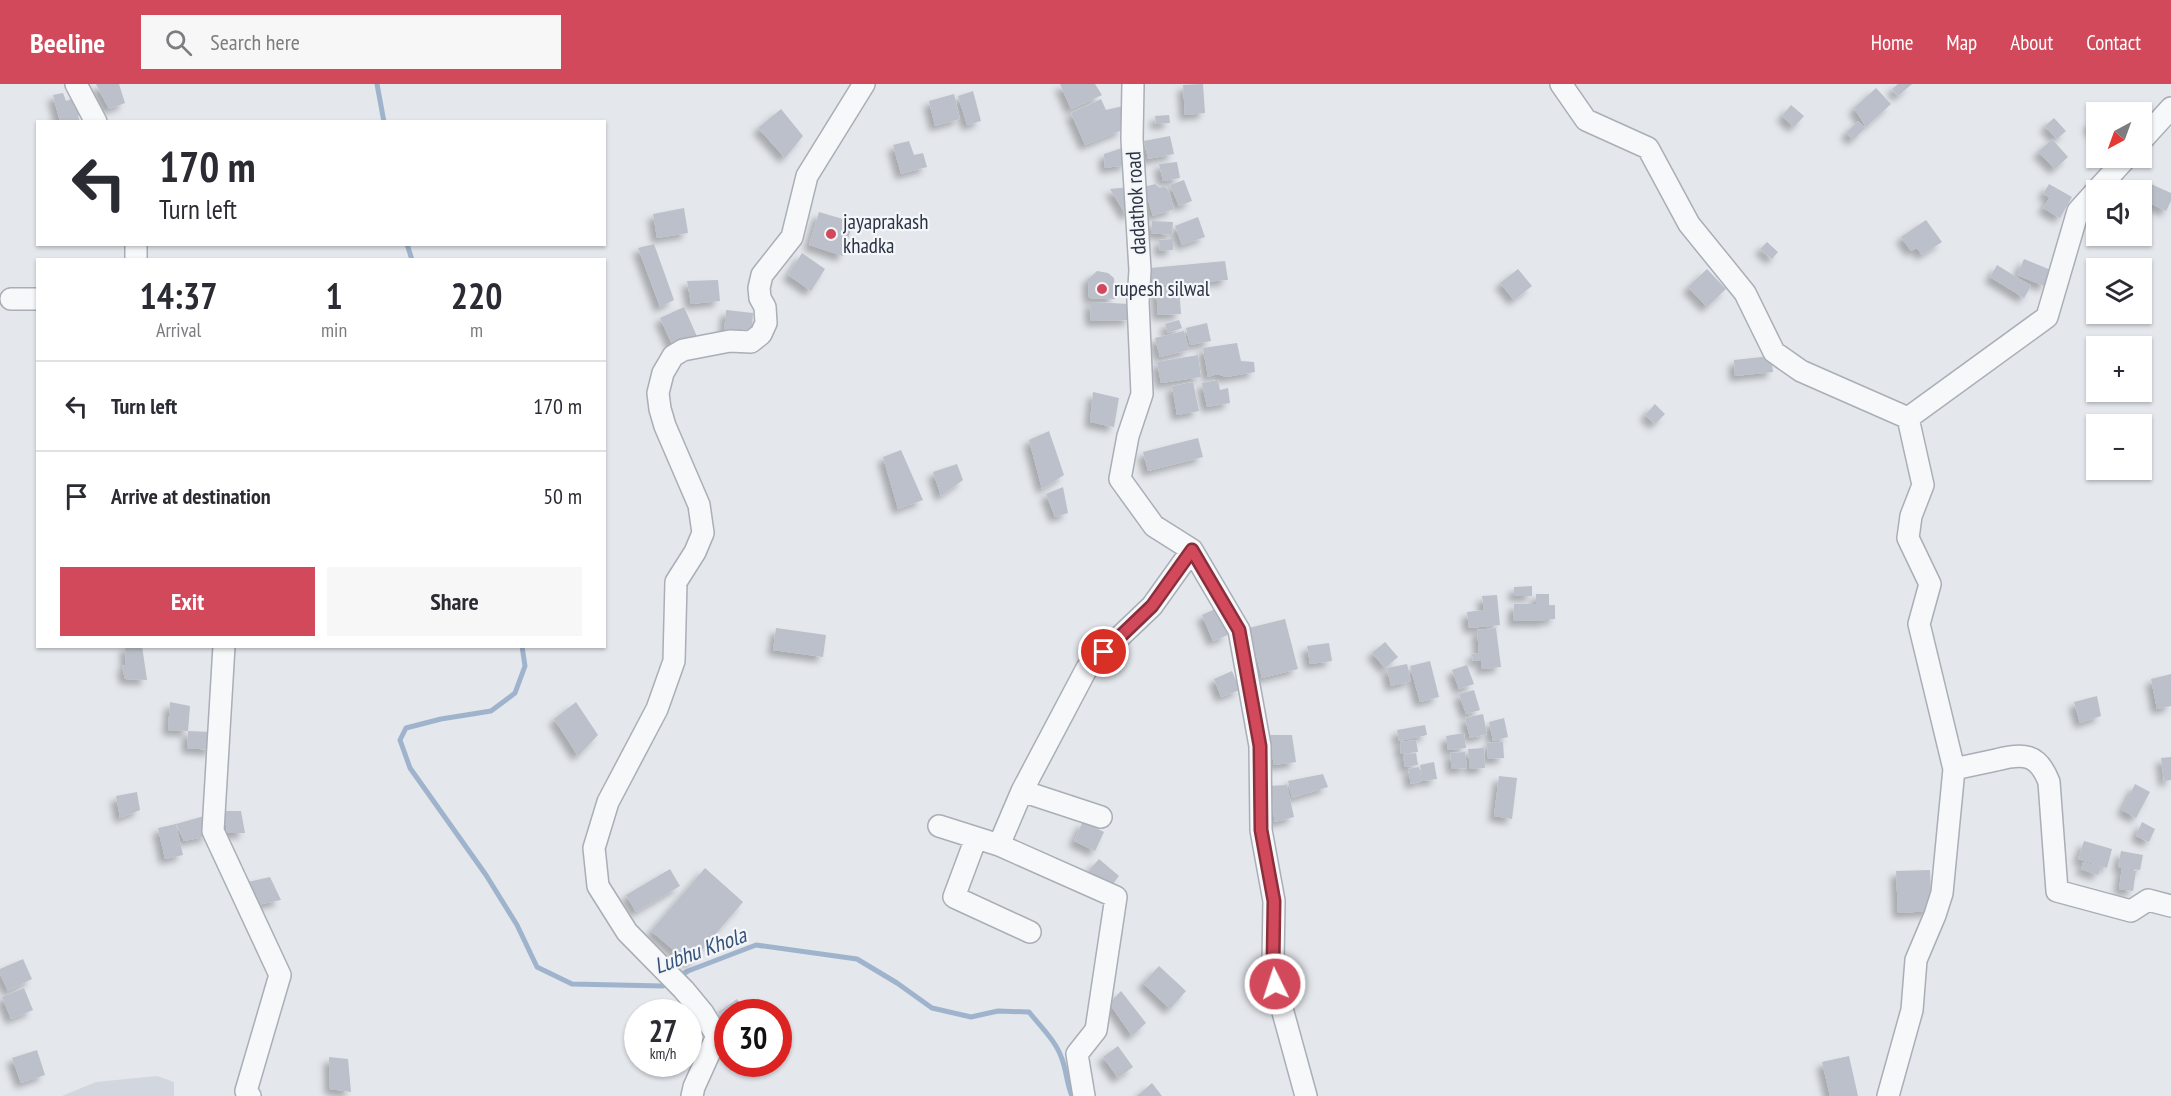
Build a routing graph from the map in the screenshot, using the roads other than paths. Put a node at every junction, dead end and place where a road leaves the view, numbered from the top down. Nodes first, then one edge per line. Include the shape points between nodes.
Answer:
1 (76, 84) edge
2 (864, 84) edge
3 (1133, 84) edge
4 (1561, 84) edge
5 (2171, 108) edge
6 (95, 120) edge
7 (2152, 129) edge
8 (2117, 168) edge
9 (11, 299) dead end
10 (36, 299) edge
11 (1908, 418) junction
12 (1192, 550) junction
13 (224, 648) edge
14 (1954, 770) junction
15 (1022, 791) junction
16 (1101, 817) dead end
17 (939, 826) dead end
18 (976, 838) junction
19 (999, 845) junction
20 (2171, 906) edge
21 (1030, 932) dead end
22 (250, 1096) edge
23 (692, 1096) edge
24 (1084, 1096) edge
25 (1306, 1096) edge
26 (1888, 1096) edge

1 - 6 street
2 - 23 street via 807,176 792,237 762,275 759,288 766,323 761,334 751,342 730,340 683,350 673,356 663,373 658,393 665,426 699,505 703,533 676,582 674,661 657,709 608,802 594,848 598,886 627,932 684,990 717,1036
3 - 12 street, dadathok road via 1142,394 1128,436 1120,479 1154,526
4 - 11 street via 1586,120 1648,148 1689,224 1745,293 1774,352 1801,371
5 - 7 street
8 - 11 street via 2078,211 2046,317
9 - 10 street
11 - 14 street via 1923,485 1911,516 1908,538 1930,584 1919,624
12 - 15 street via 1152,606 1087,668
12 - 25 street, dadathok road via 1239,630 1260,746 1261,830 1274,901 1275,984
13 - 22 street via 213,831 280,975 246,1091
14 - 20 street via 2012,755 2036,761 2049,782 2057,891 2131,911 2148,900
14 - 26 street via 1942,893 1916,960 1912,1010
15 - 16 street
15 - 19 street
17 - 18 street
18 - 19 street
18 - 21 street via 954,897
19 - 24 street via 1116,897 1096,1030 1077,1054

